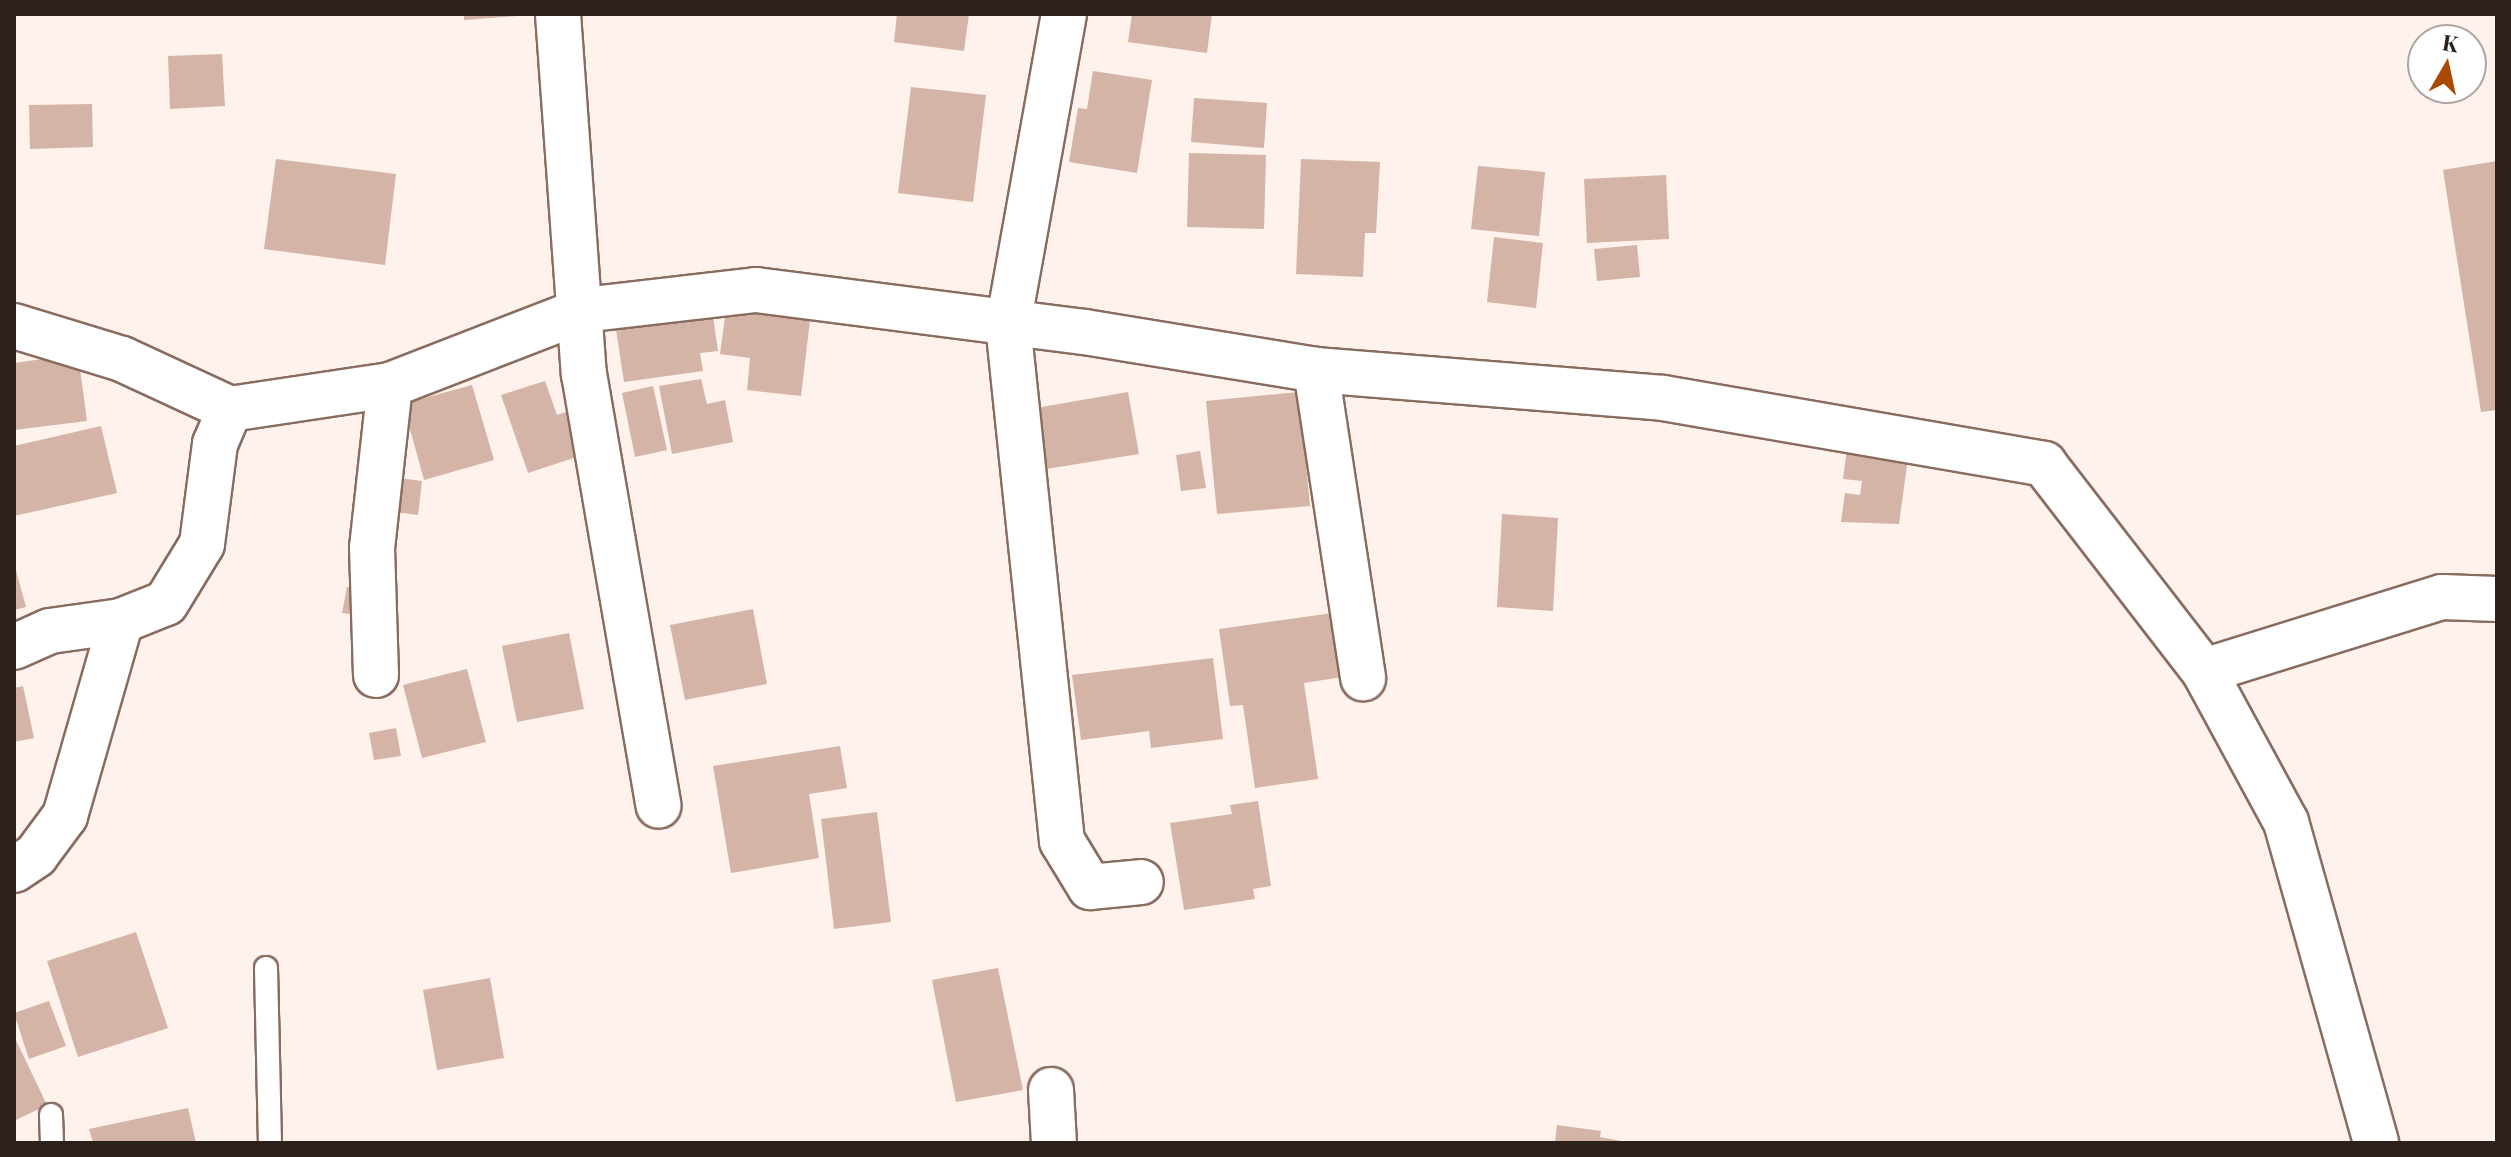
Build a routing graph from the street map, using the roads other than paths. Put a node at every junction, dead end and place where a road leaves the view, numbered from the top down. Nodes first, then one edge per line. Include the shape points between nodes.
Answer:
1 (558, 14) edge
2 (1064, 14) edge
3 (583, 310) junction
4 (1008, 324) junction
5 (14, 326) edge
6 (1316, 370) junction
7 (390, 385) junction
8 (230, 409) junction
9 (2497, 599) edge
10 (121, 621) junction
11 (14, 647) edge
12 (2204, 671) junction
13 (376, 675) dead end
14 (1363, 678) dead end
15 (659, 806) dead end
16 (14, 870) edge
17 (1141, 882) dead end
18 (266, 968) dead end
19 (1051, 1090) dead end
20 (51, 1115) dead end
21 (52, 1143) edge
22 (270, 1143) edge
23 (1054, 1143) edge
24 (2376, 1143) edge

1 - 3 street
2 - 4 street
3 - 4 street via 756,290
3 - 7 street
3 - 15 street via 584,374
4 - 6 street
4 - 17 street via 1062,841 1090,887
5 - 8 street via 122,359
6 - 12 street via 1663,398 2044,464
6 - 14 street
7 - 8 street
7 - 13 street via 372,548
8 - 10 street via 215,444 202,544 166,603
9 - 12 street via 2442,597
10 - 11 street via 50,631
10 - 16 street via 65,816 36,855
12 - 24 street via 2286,822
18 - 22 lane
19 - 23 street
20 - 21 lane

